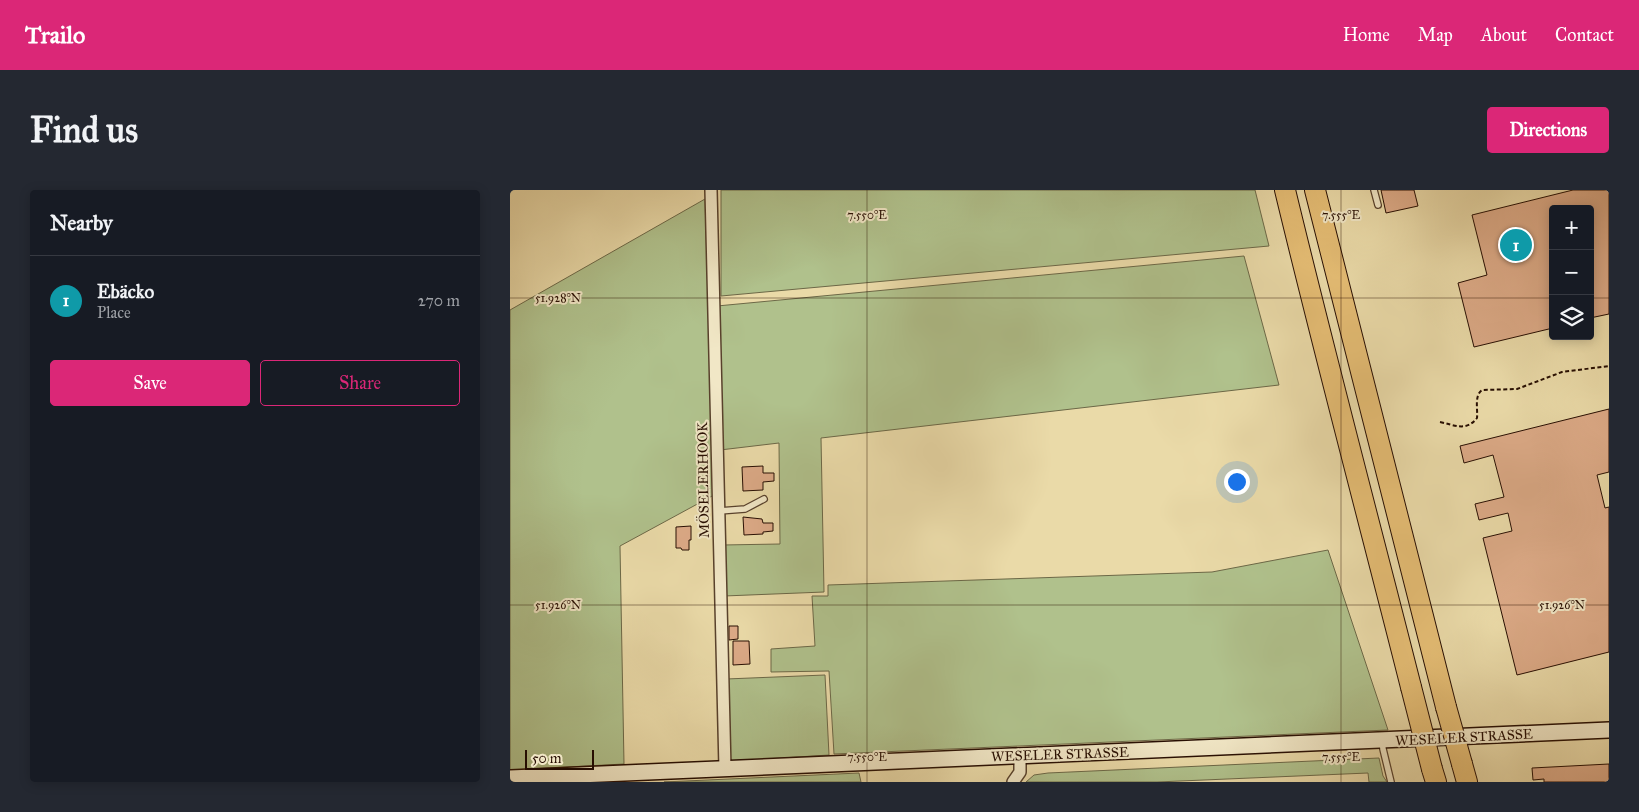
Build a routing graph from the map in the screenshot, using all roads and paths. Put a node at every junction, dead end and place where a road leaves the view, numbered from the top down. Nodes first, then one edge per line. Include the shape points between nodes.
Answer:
1 (712, 190) edge
2 (1285, 190) edge
3 (1315, 190) edge
4 (1374, 190) edge
5 (1378, 205) dead end
6 (1609, 366) edge
7 (1440, 422) dead end
8 (764, 499) dead end
9 (719, 511) junction
10 (1609, 730) edge
11 (1382, 740) junction
12 (1020, 756) junction
13 (725, 769) junction
14 (1464, 773) edge
15 (1434, 776) edge
16 (510, 778) edge
17 (1013, 782) edge
18 (1392, 782) edge

1 - 9 street, MÖSELERHOOK
2 - 15 highway, bridge
3 - 14 highway, bridge
4 - 5 lane
6 - 7 path via 1562,372 1517,390 1482,390 1476,405 1477,418 1471,424 1466,427
8 - 9 lane via 745,509
9 - 13 street, MÖSELERHOOK
10 - 11 main road, WESELER STRASSE
11 - 12 main road, WESELER STRASSE
11 - 18 lane
12 - 13 main road, WESELER STRASSE
12 - 17 street via 1020,772
13 - 16 main road, WESELER STRASSE

